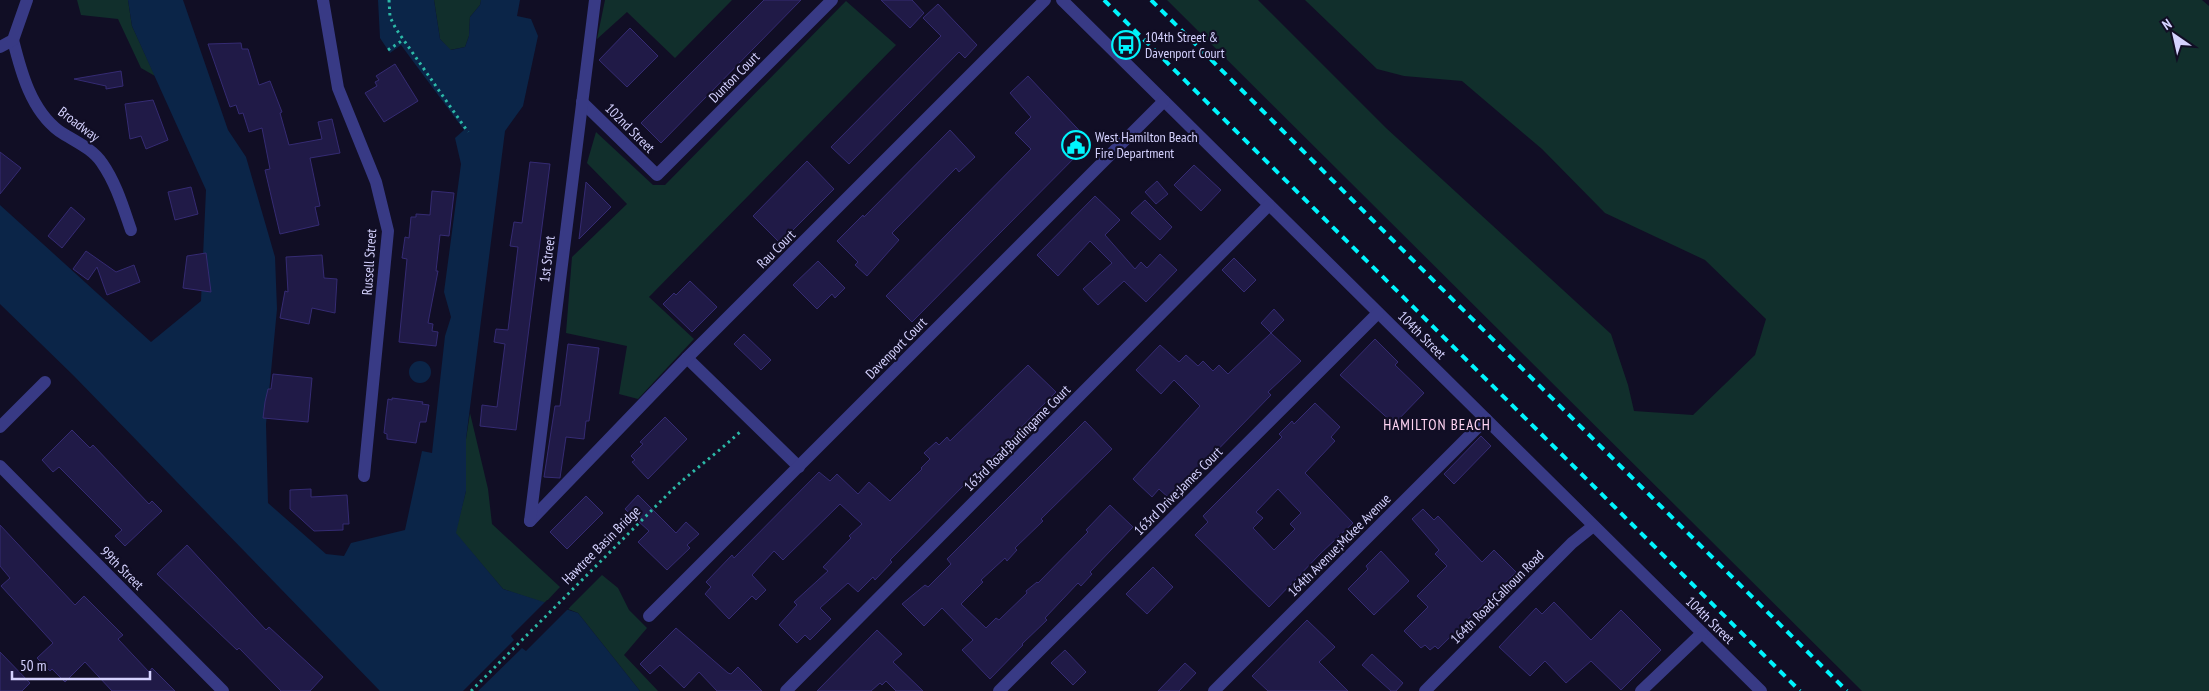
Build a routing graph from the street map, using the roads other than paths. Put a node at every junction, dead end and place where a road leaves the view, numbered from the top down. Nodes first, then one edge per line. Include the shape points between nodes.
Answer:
1 (27, 0) edge
2 (323, 0) edge
3 (595, 0) edge
4 (832, 0) edge
5 (1045, 0) edge
6 (1062, 0) edge
7 (13, 40) junction
8 (0, 47) edge
9 (1164, 100) junction
10 (582, 102) junction
11 (657, 175) joint
12 (1269, 205) junction
13 (132, 230) dead end
14 (1378, 313) junction
15 (687, 358) junction
16 (45, 382) dead end
17 (1486, 419) junction
18 (0, 426) edge
19 (0, 466) edge
20 (799, 467) junction
21 (364, 476) dead end
22 (530, 521) joint
23 (1592, 527) junction
24 (649, 616) dead end
25 (1702, 633) junction
26 (223, 691) edge
27 (786, 691) edge
28 (999, 691) edge
29 (1214, 691) edge
30 (1425, 691) edge
31 (1641, 691) edge
32 (1761, 691) edge

1 - 7 street
2 - 21 street, Russell Street via 338,88 376,182 388,231
3 - 10 street, 1st Street
4 - 11 street, Dunton Court
5 - 15 street, Rau Court
6 - 9 street, 104th Street
7 - 8 street
7 - 13 street, Broadway via 31,96 47,120 102,162 118,191
9 - 12 street, 104th Street
9 - 20 street, Davenport Court
10 - 11 street, 102nd Street
10 - 22 street, 1st Street
12 - 14 street, 104th Street
12 - 27 street, 163rd Road;Burlingame Court
14 - 17 street, 104th Street
14 - 28 street, 163rd Drive;James Court
15 - 20 street
15 - 22 street, Rau Court
16 - 18 street
17 - 23 street, 104th Street
17 - 29 street, 164th Avenue;Mckee Avenue
19 - 26 street, 99th Street
20 - 24 street, Davenport Court
23 - 25 street, 104th Street
23 - 30 street, 164th Road;Calhoun Road via 1572,543
25 - 31 street
25 - 32 street, 104th Street

